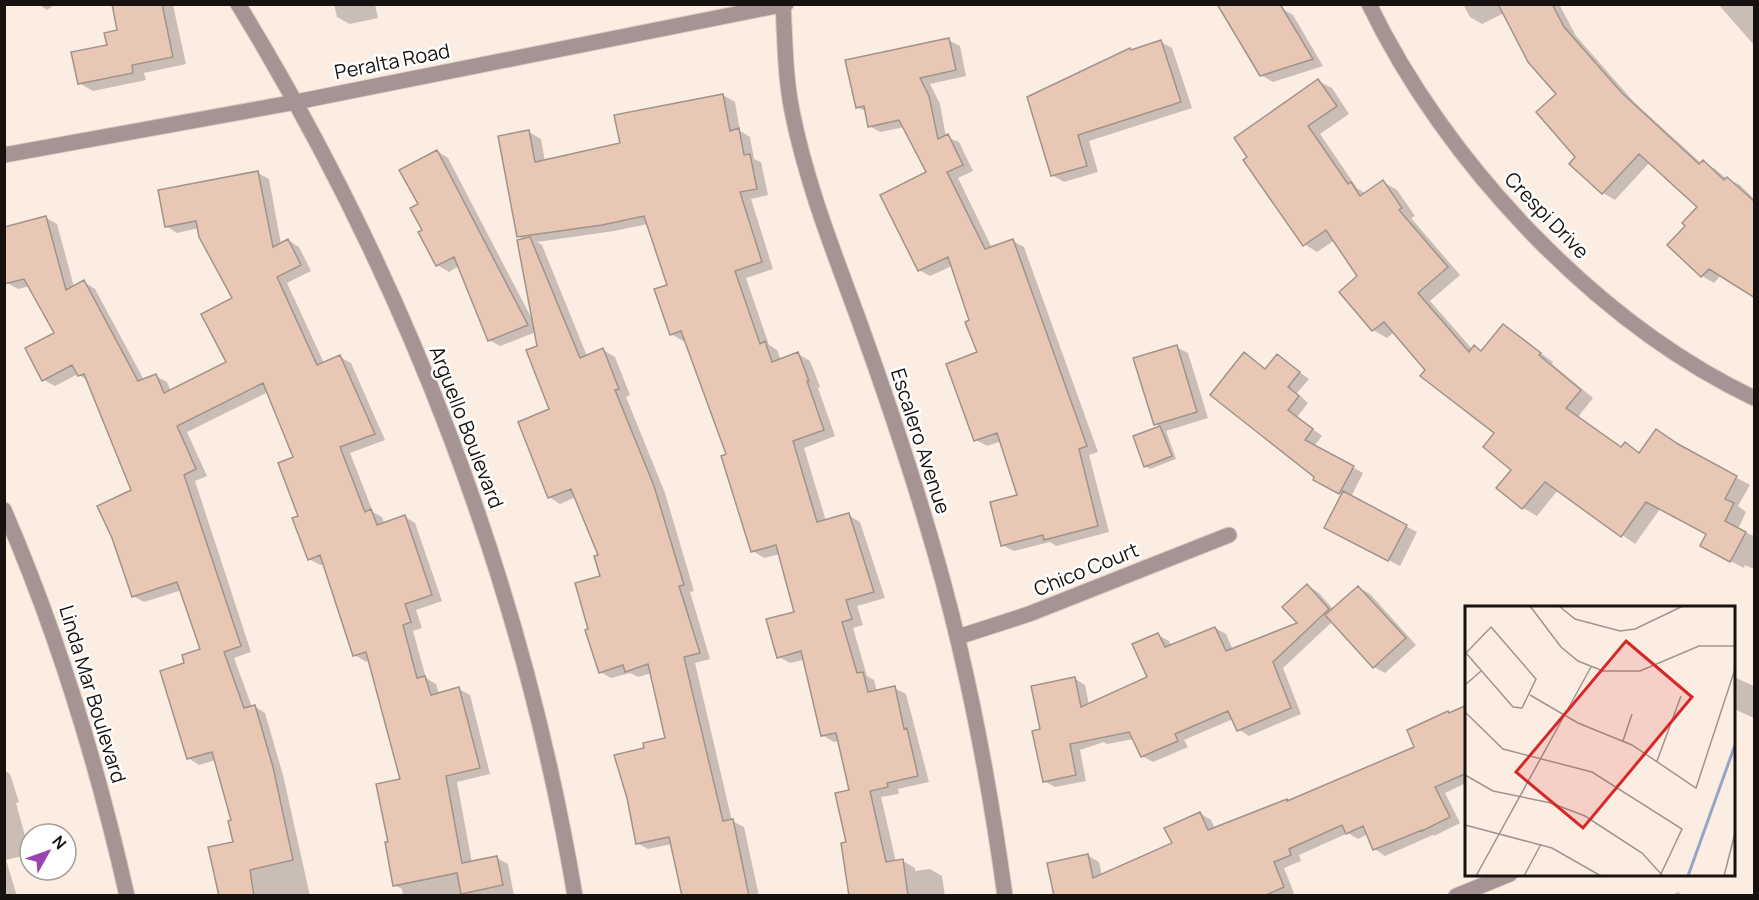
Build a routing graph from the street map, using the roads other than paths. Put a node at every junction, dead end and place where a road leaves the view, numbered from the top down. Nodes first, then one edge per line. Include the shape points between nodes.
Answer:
1 (238, 4) edge
2 (1369, 4) edge
3 (784, 5) edge
4 (296, 102) junction
5 (4, 155) edge
6 (1755, 398) edge
7 (4, 510) edge
8 (1228, 535) dead end
9 (958, 637) junction
10 (1505, 876) edge
11 (127, 896) edge
12 (575, 896) edge
13 (1005, 896) edge
14 (1456, 896) edge

1 - 4 street, Arguello Boulevard
2 - 6 street, Crespi Drive via 1416,88 1504,205 1559,261 1617,310 1677,353
3 - 4 street, Peralta Road
3 - 9 street, Escalero Avenue via 792,109 806,166 928,529
4 - 5 street, Peralta Road
4 - 12 street, Arguello Boulevard via 396,303 477,510 532,699
7 - 11 street, Linda Mar Boulevard via 62,657
8 - 9 street, Chico Court via 1029,614
9 - 13 street, Escalero Avenue
10 - 14 street

